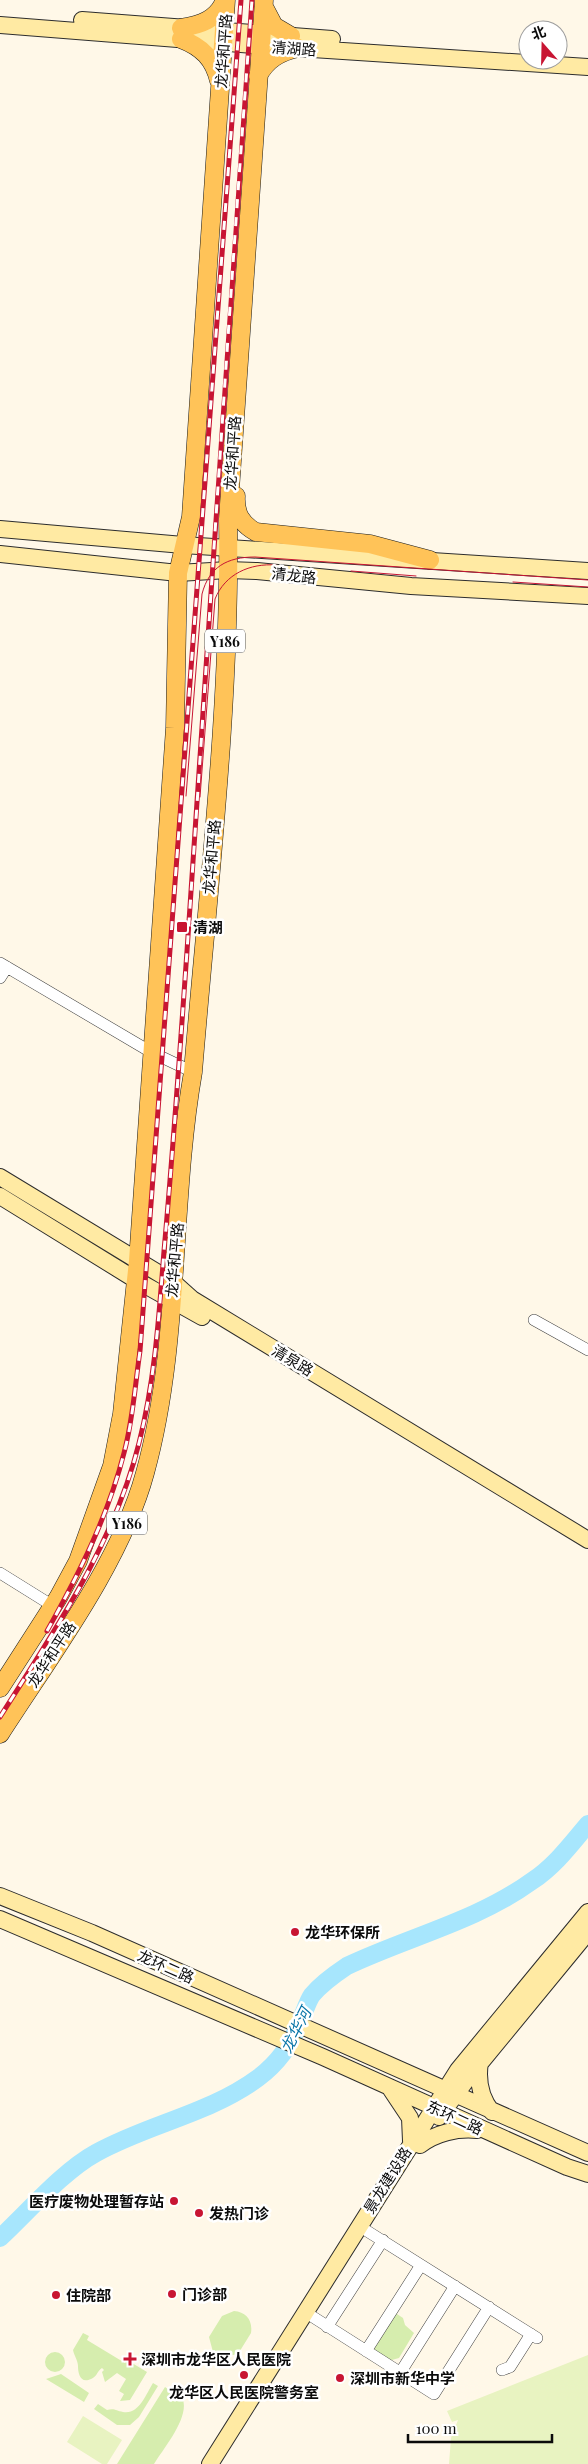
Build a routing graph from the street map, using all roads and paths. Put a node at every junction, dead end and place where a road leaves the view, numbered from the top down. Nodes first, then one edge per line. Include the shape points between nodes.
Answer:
1 (226, 0) edge
2 (264, 1) edge
3 (0, 13) edge
4 (0, 25) edge
5 (181, 34) junction
6 (224, 37) junction
7 (261, 40) junction
8 (295, 42) junction
9 (518, 52) edge
10 (568, 56) edge
11 (588, 57) edge
12 (588, 67) edge
13 (258, 76) junction
14 (220, 87) junction
15 (232, 454) junction
16 (0, 529) edge
17 (183, 545) junction
18 (228, 546) junction
19 (0, 554) edge
20 (430, 560) junction
21 (228, 570) junction
22 (588, 571) edge
23 (178, 573) junction
24 (588, 596) edge
25 (3, 965) edge
26 (0, 978) edge
27 (151, 1052) junction
28 (194, 1072) junction
29 (0, 1177) edge
30 (0, 1196) edge
31 (138, 1261) junction
32 (136, 1280) junction
33 (173, 1282) junction
34 (171, 1300) junction
35 (534, 1320) dead end
36 (588, 1350) edge
37 (588, 1540) edge
38 (588, 1552) edge
39 (0, 1573) edge
40 (53, 1606) junction
41 (0, 1688) edge
42 (0, 1734) edge
43 (0, 1896) edge
44 (588, 1912) edge
45 (0, 1919) edge
46 (588, 1932) edge
47 (330, 2039) joint
48 (323, 2057) joint
49 (480, 2062) junction
50 (389, 2086) junction
51 (450, 2092) junction
52 (438, 2109) junction
53 (492, 2112) junction
54 (485, 2131) junction
55 (416, 2143) junction
56 (588, 2153) edge
57 (588, 2174) edge
58 (367, 2231) junction
59 (383, 2240) junction
60 (421, 2264) junction
61 (455, 2286) junction
62 (489, 2307) junction
63 (313, 2318) junction
64 (328, 2327) junction
65 (366, 2351) junction
66 (502, 2370) dead end
67 (400, 2372) junction
68 (210, 2464) edge
69 (221, 2464) edge

1 - 5 main road via 210,19
1 - 6 main road, 龙华和平路 / Y186
2 - 7 main road, 龙华和平路 / Y186
2 - 8 main road via 265,11 274,26
3 - 5 main road, 清湖路
4 - 5 main road, 清湖路
5 - 6 main road, 清湖路
5 - 14 main road via 209,58
6 - 7 main road, 清湖路
6 - 14 main road, 龙华和平路 / Y186
7 - 8 main road, 清湖路
7 - 13 main road, 龙华和平路 / Y186
8 - 9 main road, 清湖路
8 - 12 main road, 清湖路
8 - 13 main road via 262,68
10 - 11 main road
13 - 15 main road, 龙华和平路 / Y186
14 - 17 main road, 龙华和平路 / Y186 via 191,517
15 - 18 main road, 龙华和平路 / Y186
15 - 20 main road via 236,471 236,507 240,519 249,528 269,535 370,544
16 - 17 main road, 清龙路
17 - 18 main road, 清龙路
17 - 23 main road, 龙华和平路 / Y186
18 - 20 main road, 清龙路
18 - 21 main road, 龙华和平路 / Y186
19 - 23 main road, 清龙路
20 - 22 main road, 清龙路
21 - 23 main road, 清龙路
21 - 24 main road, 清龙路 via 411,586
21 - 28 main road, 龙华和平路 / Y186 via 220,741
23 - 27 main road, 龙华和平路 / Y186 via 175,728
25 - 26 street
25 - 27 street
27 - 28 street
27 - 31 main road, 龙华和平路 / Y186
28 - 33 main road, 龙华和平路 / Y186 via 185,1120
29 - 31 main road, 清泉路
30 - 32 main road, 清泉路
31 - 32 main road, 龙华和平路 / Y186
31 - 33 main road, 清泉路
32 - 34 main road, 清泉路
32 - 40 main road, 龙华和平路 / Y186 via 122,1414 112,1466 78,1561
33 - 34 main road, 龙华和平路 / Y186
33 - 37 main road, 清泉路 via 192,1299
34 - 38 main road, 清泉路
34 - 42 main road, 龙华和平路 / Y186 via 153,1439 129,1519 97,1581
35 - 36 street
39 - 40 street
40 - 41 main road, 龙华和平路 / Y186
43 - 47 main road, 龙环二路 via 92,1933
44 - 51 main road, 景龙建设路 via 458,2070
45 - 48 main road, 龙环二路
46 - 49 main road, 景龙建设路
47 - 51 main road, 东环二路
48 - 50 main road, 东环二路
49 - 51 main road, 景龙建设路
49 - 53 main road via 479,2087
50 - 52 main road, 东环二路
50 - 55 main road via 410,2118
51 - 52 main road, 景龙建设路
51 - 53 main road, 东环二路
52 - 54 main road, 东环二路
52 - 55 main road, 景龙建设路
53 - 56 main road, 东环二路
54 - 55 main road via 452,2131
54 - 57 main road, 东环二路
55 - 58 main road, 景龙建设路
55 - 68 main road, 景龙建设路
58 - 59 street
58 - 63 main road, 景龙建设路
59 - 60 street
59 - 64 street
60 - 61 street
60 - 65 street
61 - 62 street
61 - 67 street
62 - 66 street via 534,2336 510,2367
62 - 67 street via 434,2394
63 - 64 street
63 - 69 main road, 景龙建设路
64 - 65 street
65 - 67 street

